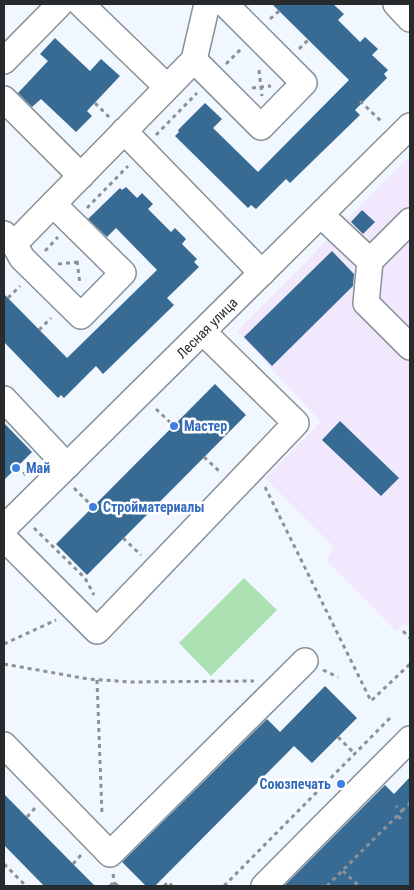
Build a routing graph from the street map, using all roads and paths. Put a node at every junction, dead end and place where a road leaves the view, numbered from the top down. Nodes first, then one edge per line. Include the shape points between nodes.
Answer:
1 (60, 4) edge
2 (81, 4) edge
3 (207, 4) edge
4 (225, 4) edge
5 (396, 4) edge
6 (410, 19) edge
7 (255, 34) junction
8 (194, 60) junction
9 (4, 61) edge
10 (259, 69) dead end
11 (304, 83) junction
12 (218, 84) junction
13 (167, 87) junction
14 (261, 87) junction
15 (4, 99) edge
16 (360, 101) dead end
17 (264, 123) junction
18 (384, 124) dead end
19 (410, 126) edge
20 (124, 131) junction
21 (154, 139) dead end
22 (134, 160) dead end
23 (81, 176) junction
24 (53, 204) junction
25 (321, 215) junction
26 (410, 221) edge
27 (72, 223) junction
28 (9, 239) edge
29 (110, 260) junction
30 (78, 262) junction
31 (370, 262) junction
32 (30, 265) junction
33 (262, 273) junction
34 (84, 312) junction
35 (203, 332) junction
36 (410, 347) edge
37 (4, 400) edge
38 (151, 404) dead end
39 (174, 426) dead end
40 (18, 466) dead end
41 (254, 466) junction
42 (69, 475) junction
43 (31, 480) dead end
44 (93, 507) dead end
45 (31, 525) dead end
46 (4, 528) edge
47 (4, 538) edge
48 (77, 611) junction
49 (107, 620) junction
50 (403, 631) dead end
51 (410, 638) edge
52 (4, 644) edge
53 (305, 660) dead end
54 (4, 664) edge
55 (410, 664) edge
56 (97, 680) junction
57 (285, 680) junction
58 (390, 718) dead end
59 (338, 737) dead end
60 (410, 739) edge
61 (4, 745) edge
62 (356, 754) junction
63 (410, 803) edge
64 (396, 806) dead end
65 (402, 812) junction
66 (398, 816) junction
67 (402, 820) dead end
68 (104, 848) junction
69 (4, 864) edge
70 (342, 871) junction
71 (26, 886) edge
72 (110, 886) edge
73 (118, 886) edge
74 (164, 886) edge
75 (172, 886) edge
76 (224, 886) edge
77 (264, 886) edge
78 (327, 886) edge
79 (359, 886) edge

1 - 9 street
2 - 13 street
3 - 8 street
4 - 7 street
5 - 6 street
7 - 11 street
7 - 12 path
8 - 12 street
8 - 13 street
10 - 14 path
11 - 14 path
11 - 17 street
12 - 14 path
12 - 17 street via 261,126
12 - 21 path
13 - 20 street
14 - 17 path
15 - 23 street
16 - 18 path
19 - 25 street, Лесная улица
20 - 23 street
20 - 33 street
22 - 27 path
23 - 24 street
24 - 27 street
24 - 28 street
25 - 31 street
25 - 33 street, Лесная улица
26 - 31 street
27 - 29 street
27 - 30 path
27 - 32 path
28 - 32 street
29 - 30 path
29 - 34 street via 123,273
30 - 32 path
30 - 34 path
31 - 36 street via 366,303
32 - 34 street via 81,316
33 - 35 street, Лесная улица
35 - 41 street via 296,423
35 - 42 street, Лесная улица
37 - 42 street
38 - 39 path
40 - 43 path
41 - 49 street
41 - 55 path via 371,701
42 - 44 path
42 - 46 street, Лесная улица
45 - 49 path via 85,578
47 - 48 street
48 - 49 street via 97,631
48 - 52 path
50 - 51 path
53 - 57 street
54 - 56 path
56 - 57 path
56 - 68 path
57 - 68 street via 110,854
58 - 62 path
59 - 62 path
60 - 77 street
61 - 68 street
62 - 76 path
63 - 65 path
64 - 65 path
65 - 66 path
66 - 67 path
66 - 70 path
69 - 71 path
70 - 78 path
70 - 79 path
72 - 73 path via 114,882
74 - 75 path via 168,882

